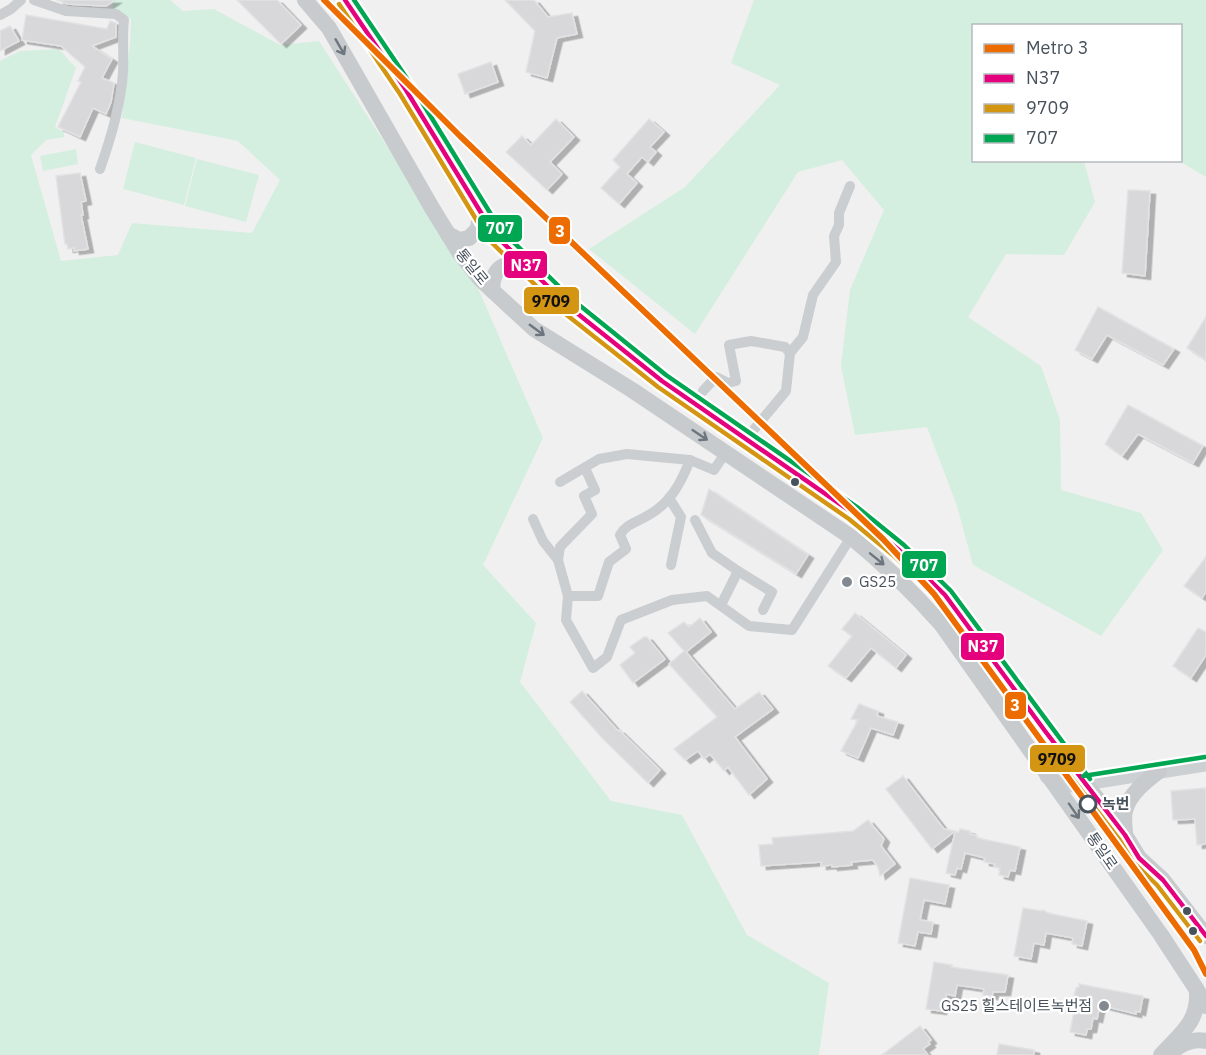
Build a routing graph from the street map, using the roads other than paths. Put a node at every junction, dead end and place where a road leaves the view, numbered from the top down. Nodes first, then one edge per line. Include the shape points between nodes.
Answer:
1 (21, 0) edge
2 (34, 0) edge
3 (305, 0) edge
4 (345, 0) edge
5 (0, 15) edge
6 (100, 169) dead end
7 (850, 186) dead end
8 (480, 213) junction
9 (448, 234) junction
10 (525, 266) junction
11 (492, 290) junction
12 (790, 353) junction
13 (702, 391) dead end
14 (746, 439) junction
15 (726, 452) junction
16 (690, 460) junction
17 (585, 468) junction
18 (560, 482) dead end
19 (669, 498) junction
20 (533, 519) dead end
21 (695, 520) dead end
22 (851, 537) junction
23 (558, 560) junction
24 (671, 565) dead end
25 (738, 571) junction
26 (568, 596) junction
27 (721, 605) junction
28 (763, 610) dead end
29 (1206, 764) edge
30 (1158, 771) junction
31 (1047, 776) junction
32 (1084, 783) junction
33 (1125, 835) junction
34 (1206, 936) edge
35 (1197, 990) junction
36 (1206, 1006) edge
37 (1206, 1041) edge
38 (1161, 1055) edge
39 (1167, 1055) edge

1 - 5 street
2 - 6 street via 66,11 116,14 124,20 123,72 113,130
3 -> 9 main road, 통일로 via 329,28
4 - 8 main road, 통일로 via 406,90
7 - 12 street via 834,236 837,262 813,295 803,337
8 - 9 main road via 478,230 469,238 459,240
8 - 10 main road, 통일로
9 - 11 main road, 통일로 via 464,260
10 - 11 main road via 513,263 500,268 494,275
10 - 14 main road, 통일로 via 635,360
11 -> 15 main road, 통일로 via 534,329
12 - 13 street via 786,347 751,341 729,345 736,381 728,383 716,377
12 - 14 street via 786,391
14 - 32 main road, 통일로 via 899,550 945,595
15 - 16 street via 714,470
15 - 22 main road, 통일로
16 - 17 street via 627,454 599,459
16 - 19 street via 681,483
17 - 18 street
17 - 23 street via 595,490 584,496 592,514 560,547
19 - 24 street via 681,518
19 - 26 street via 650,515 624,527 620,535 626,549 609,562 598,596
20 - 23 street
21 - 25 street via 712,553
22 - 27 street via 792,630 749,626
22 -> 31 main road, 통일로 via 885,565 941,624
23 - 26 street
25 - 27 street
25 - 28 street via 772,592
26 - 27 street via 566,620 593,668 606,657 621,620 672,600 707,596
29 - 30 main road
30 - 32 main road
30 - 33 main road via 1129,801
31 - 32 main road via 1061,784
31 -> 35 main road, 통일로
32 - 33 main road, 통일로
33 - 34 main road, 통일로 via 1139,858 1163,880
35 - 36 main road, 통일로
35 - 38 main road via 1195,1015
37 - 39 main road via 1197,1039 1180,1044

